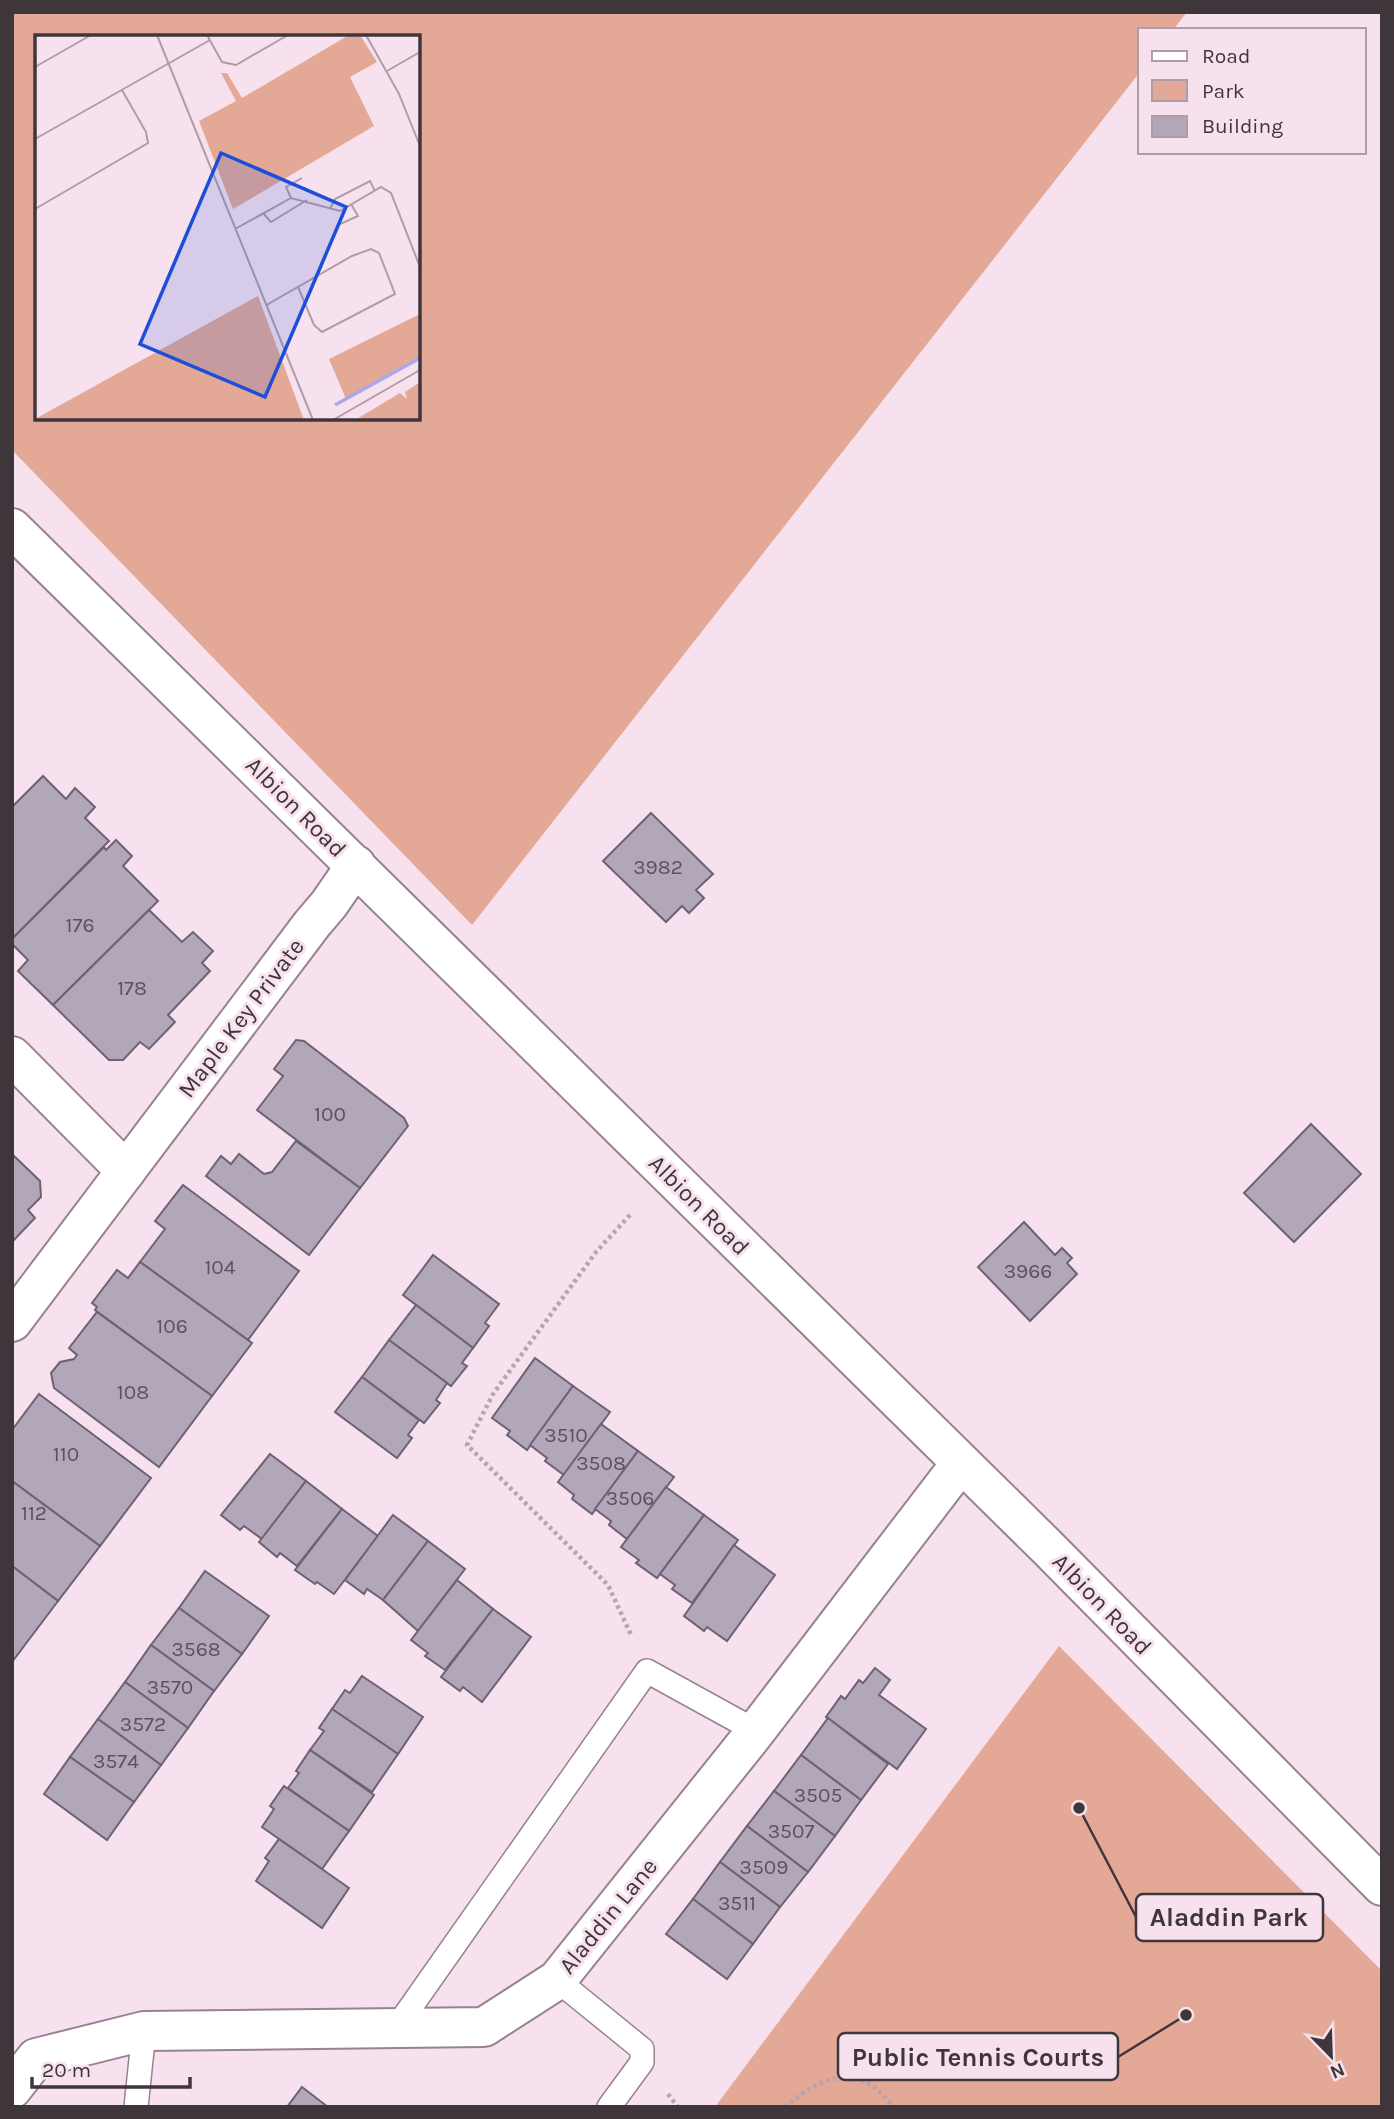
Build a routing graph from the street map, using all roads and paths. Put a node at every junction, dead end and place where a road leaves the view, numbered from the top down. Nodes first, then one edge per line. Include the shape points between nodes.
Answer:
1 (12, 528) edge
2 (356, 865) junction
3 (12, 1056) edge
4 (126, 1171) junction
5 (630, 1215) dead end
6 (12, 1322) edge
7 (961, 1464) junction
8 (647, 1671) junction
9 (756, 1731) junction
10 (1382, 1886) edge
11 (556, 1980) junction
12 (396, 2028) junction
13 (144, 2031) junction
14 (12, 2089) edge
15 (136, 2107) edge
16 (610, 2107) edge
17 (785, 2107) edge
18 (894, 2107) edge

1 - 2 street, Albion Road
2 - 4 street, Maple Key Private
2 - 7 street, Albion Road
3 - 4 street
4 - 6 street, Maple Key Private
5 - 8 path via 596,1252 493,1394 467,1445 608,1585
7 - 9 street, Aladdin Lane
7 - 10 street, Albion Road
8 - 9 lane
8 - 12 lane
9 - 11 street, Aladdin Lane
11 - 12 street, Aladdin Lane via 484,2027
11 - 16 lane via 642,2049 642,2062
12 - 13 street, Aladdin Lane
13 - 14 street, Aladdin Lane via 36,2059
13 - 15 lane
17 - 18 path via 804,2091 838,2076 870,2085

